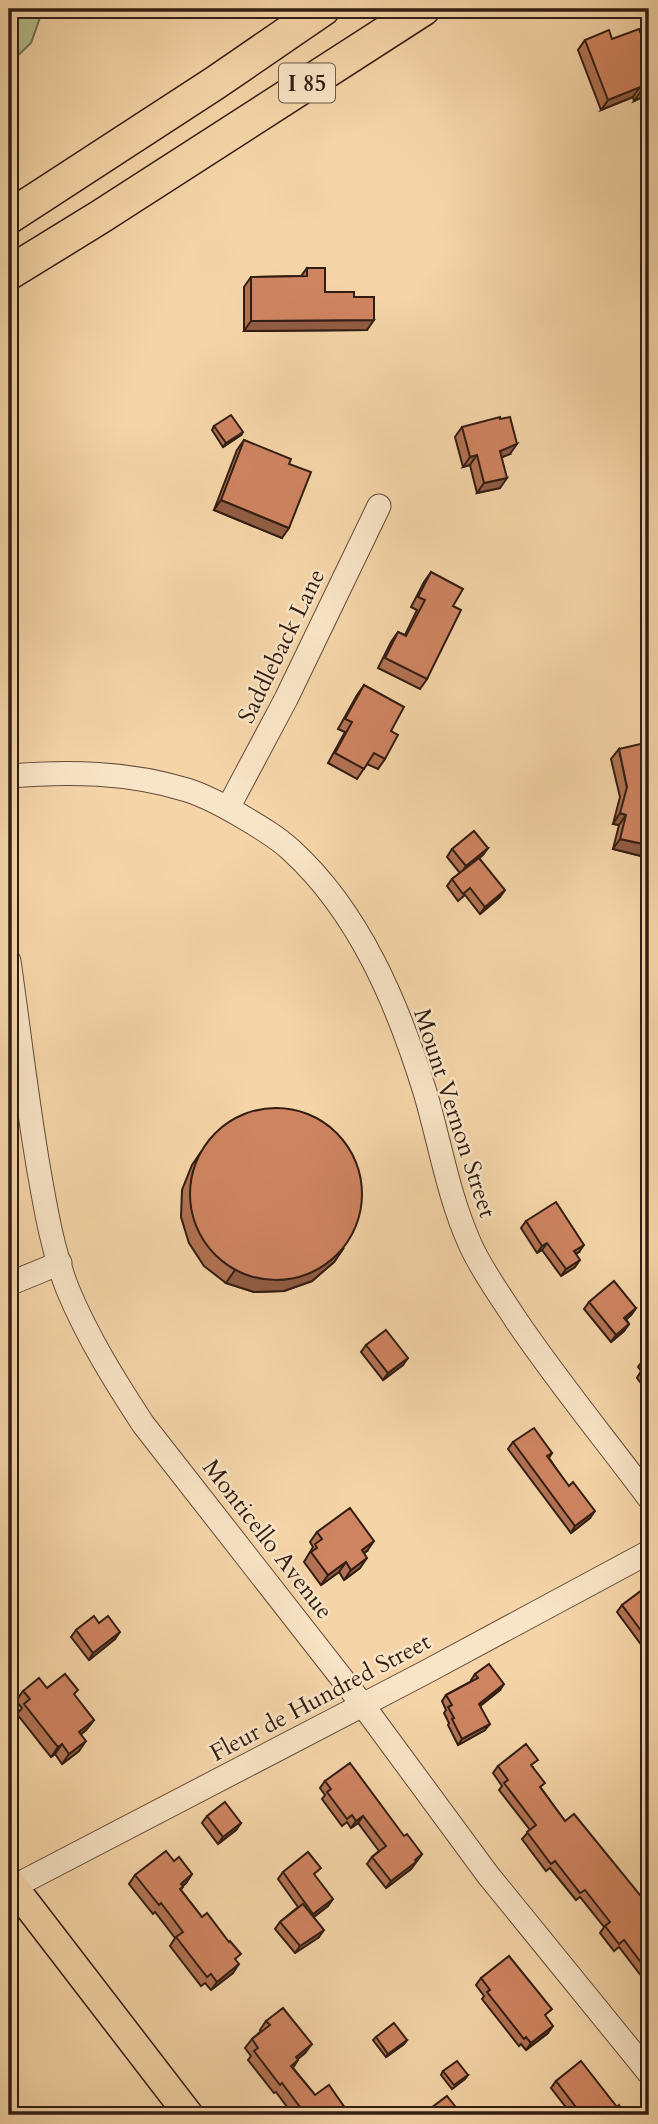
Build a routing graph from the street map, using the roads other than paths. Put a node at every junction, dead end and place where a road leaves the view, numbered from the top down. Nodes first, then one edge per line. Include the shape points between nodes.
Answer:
1 (323, 9) edge
2 (423, 9) edge
3 (9, 216) edge
4 (9, 273) edge
5 (379, 506) dead end
6 (9, 776) edge
7 (228, 808) junction
8 (9, 961) edge
9 (60, 1264) junction
10 (9, 1284) edge
11 (649, 1498) edge
12 (649, 1552) edge
13 (362, 1704) junction
14 (11, 1884) edge
15 (649, 2073) edge
16 (190, 2115) edge

1 - 3 highway, I 85
2 - 4 highway, I 85
5 - 7 street, Saddleback Lane
6 - 7 street, Mount Vernon Street via 52,772 150,781 189,790
7 - 11 street, Mount Vernon Street via 290,849 319,878 353,924 405,1035 452,1197 483,1270
8 - 9 street, Monticello Avenue via 35,1149
9 - 10 street
9 - 13 street, Monticello Avenue via 88,1334 143,1424
12 - 13 street, Fleur de Hundred Street
13 - 14 street, Fleur de Hundred Street
13 - 15 street, Monticello Avenue via 488,1875
14 - 16 main road

